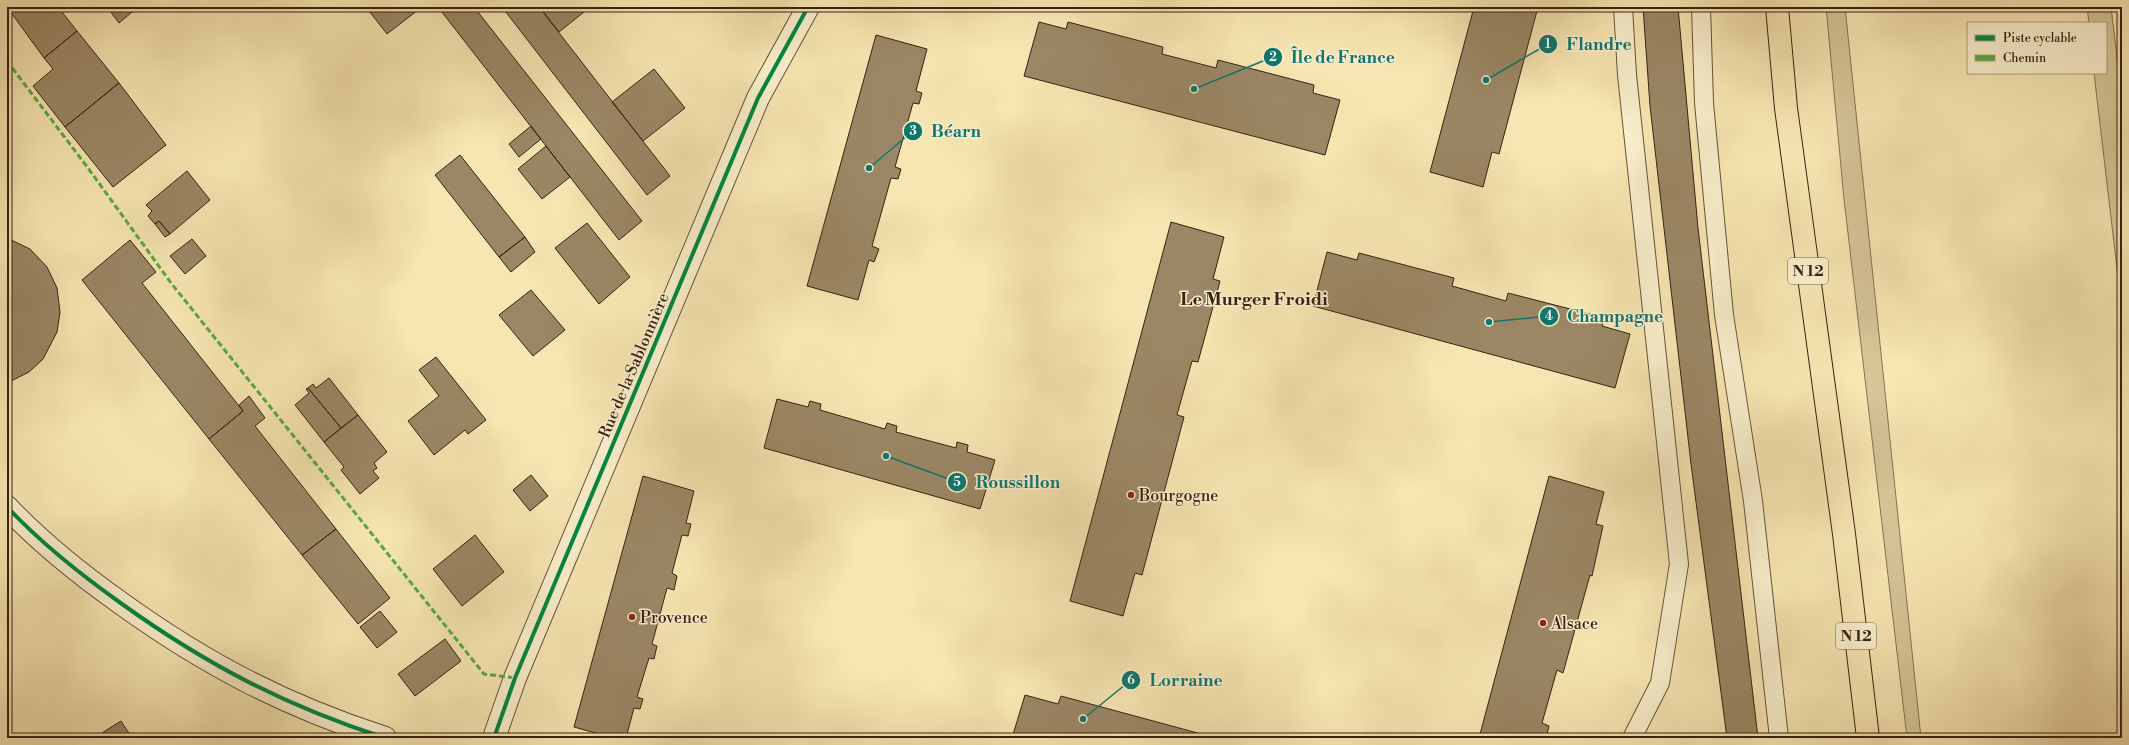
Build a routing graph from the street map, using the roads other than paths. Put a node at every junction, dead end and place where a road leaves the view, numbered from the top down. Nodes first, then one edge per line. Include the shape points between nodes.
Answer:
1 (808, 7) edge
2 (1623, 7) edge
3 (1701, 7) edge
4 (1777, 7) edge
5 (7, 507) edge
6 (385, 738) edge
7 (494, 738) edge
8 (1632, 738) edge
9 (1779, 738) edge
10 (1868, 738) edge

1 - 7 street, Rue de la Sablonnière via 758,98 514,678
2 - 8 lane via 1627,75 1679,564 1660,683
3 - 9 lane via 1704,103 1724,315 1753,501
4 - 10 main road, N 12 via 1786,108 1844,534
5 - 6 street via 66,562 194,654 271,694 350,727

